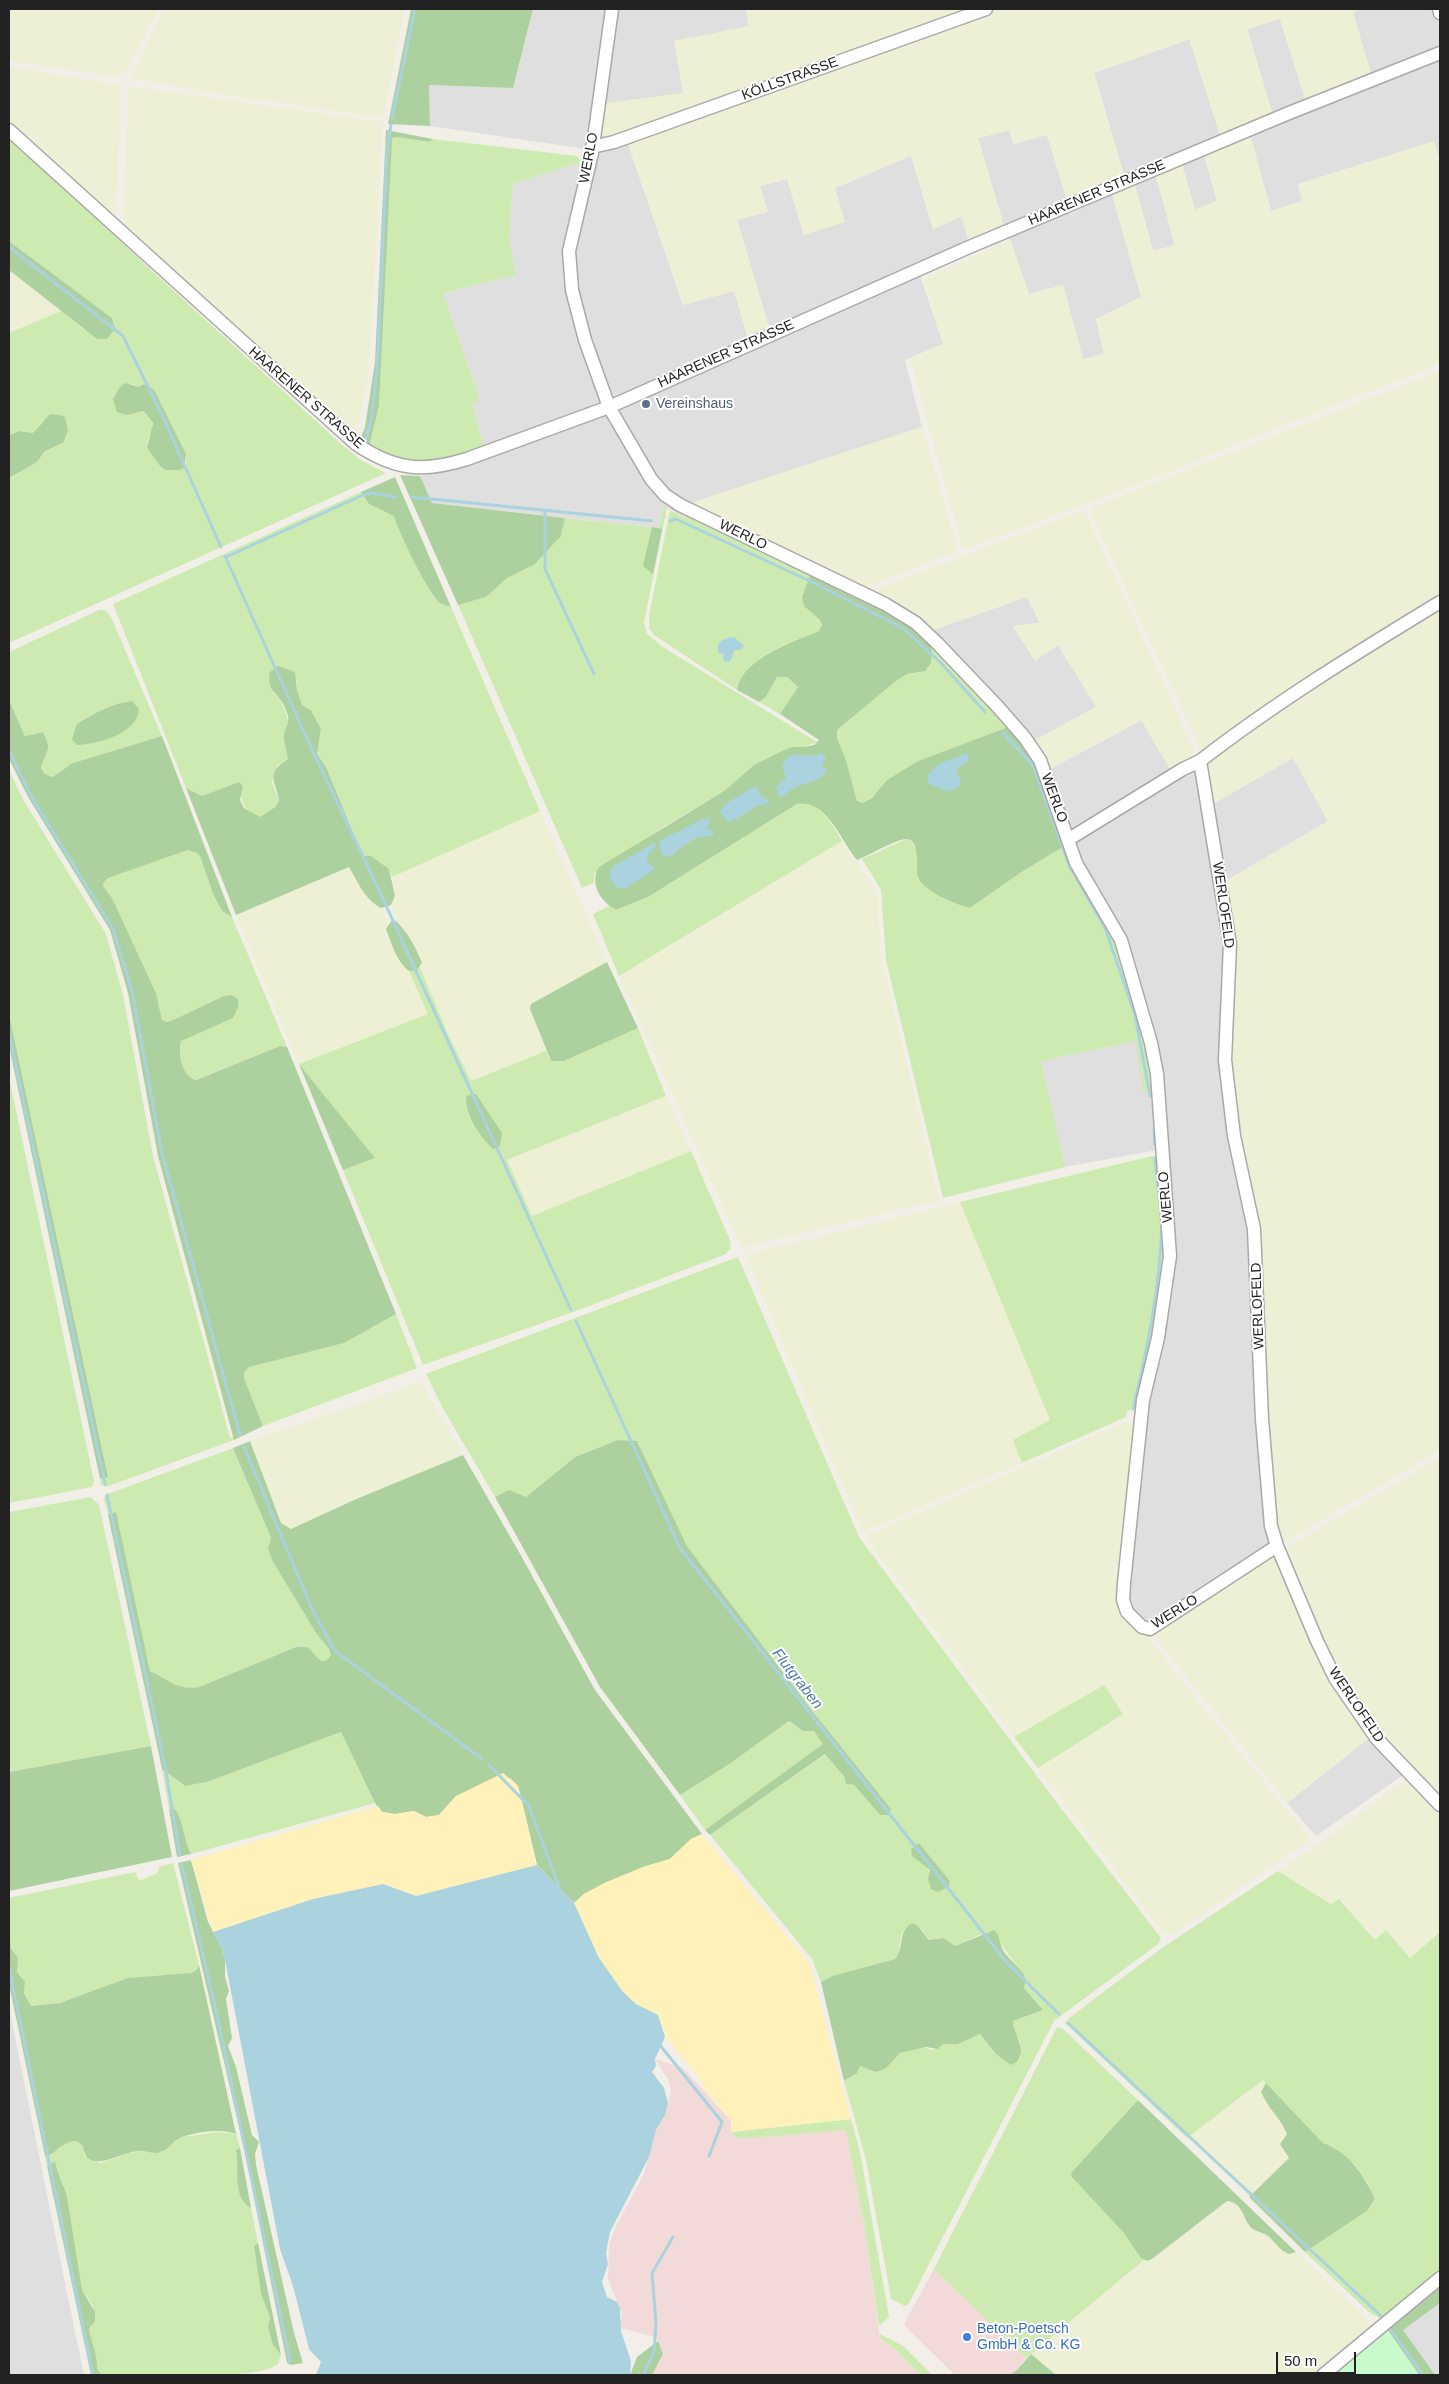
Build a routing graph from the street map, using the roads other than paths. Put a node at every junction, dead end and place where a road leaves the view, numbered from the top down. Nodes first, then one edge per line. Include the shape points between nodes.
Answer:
1 (612, 9) edge
2 (986, 9) edge
3 (1439, 9) edge
4 (1440, 14) edge
5 (1440, 53) edge
6 (9, 130) edge
7 (592, 147) junction
8 (609, 407) junction
9 (1440, 602) edge
10 (1200, 761) junction
11 (1068, 839) junction
12 (1277, 1546) junction
13 (1440, 1805) edge
14 (1440, 2278) edge
15 (1323, 2375) edge

1 - 7 street, WERLO
2 - 7 street, KÖLLSTRASSE via 614,142
3 - 4 street
5 - 8 street, HAARENER STRASSE via 966,248
6 - 8 street, HAARENER STRASSE via 333,424 382,460 418,468 448,465 503,448
7 - 8 street, WERLO via 569,251 569,267 585,340
8 - 11 street, WERLO via 651,479 670,499 867,594 900,612 926,632 998,708 1036,754
9 - 10 street via 1340,663 1232,735
10 - 11 street
10 - 12 street, WERLOFELD via 1230,944 1225,1060 1234,1136 1254,1229 1262,1419 1271,1526
11 - 12 street, WERLO via 1076,863 1121,940 1151,1043 1157,1074 1167,1194 1170,1256 1158,1338 1143,1400 1124,1606 1142,1627 1150,1629
12 - 13 street, WERLOFELD via 1335,1678 1378,1739
14 - 15 street

